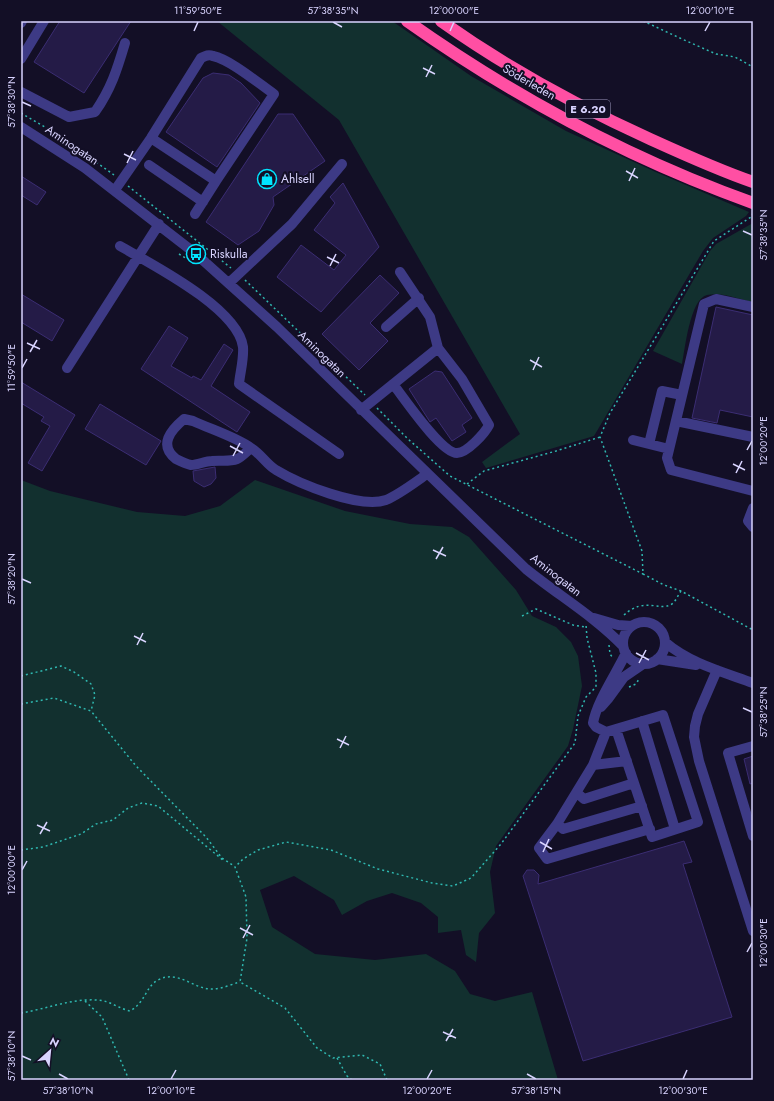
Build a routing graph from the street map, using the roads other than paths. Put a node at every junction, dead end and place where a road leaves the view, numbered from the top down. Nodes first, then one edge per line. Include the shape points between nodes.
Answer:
1 (44, 21) edge
2 (407, 21) edge
3 (442, 21) edge
4 (125, 43) dead end
5 (21, 59) edge
6 (21, 92) edge
7 (21, 127) edge
8 (151, 138) junction
9 (342, 164) dead end
10 (149, 165) dead end
11 (216, 181) junction
12 (753, 182) edge
13 (115, 190) junction
14 (203, 202) junction
15 (753, 203) edge
16 (195, 214) dead end
17 (159, 224) junction
18 (120, 246) dead end
19 (137, 256) junction
20 (400, 272) dead end
21 (229, 283) junction
22 (418, 298) junction
23 (753, 307) edge
24 (386, 327) dead end
25 (438, 348) junction
26 (67, 368) dead end
27 (393, 384) junction
28 (682, 395) junction
29 (361, 410) junction
30 (676, 421) junction
31 (753, 437) edge
32 (633, 440) dead end
33 (649, 444) junction
34 (251, 448) junction
35 (669, 449) junction
36 (339, 454) dead end
37 (427, 474) junction
38 (753, 491) edge
39 (753, 508) edge
40 (753, 527) edge
41 (590, 616) junction
42 (632, 626) junction
43 (665, 642) junction
44 (624, 650) junction
45 (657, 659) junction
46 (642, 664) junction
47 (714, 669) junction
48 (753, 683) edge
49 (599, 708) junction
50 (642, 722) junction
51 (616, 729) junction
52 (606, 732) junction
53 (753, 746) edge
54 (627, 761) junction
55 (593, 765) junction
56 (634, 783) junction
57 (577, 793) junction
58 (642, 806) junction
59 (557, 824) junction
60 (650, 829) junction
61 (675, 830) junction
62 (753, 836) edge
63 (753, 931) edge

1 - 5 street
2 - 15 highway, Söderleden / E 6.20 via 488,75 595,135 699,183
3 - 12 highway, Söderleden / E 6.20 via 536,80 605,118 669,148
4 - 6 street via 114,81 94,112 69,117
7 - 13 street, Aminogatan
8 - 11 street
8 - 11 street via 201,58 206,55 213,55 227,63 274,94
8 - 13 street
9 - 21 street via 292,224
10 - 14 street
11 - 14 street
13 - 17 street, Aminogatan
14 - 16 street
17 - 19 street
17 - 21 street, Aminogatan
18 - 19 street
19 - 26 street
19 - 36 street via 187,285 209,303 236,332 243,347 240,384
20 - 22 street
21 - 29 street, Aminogatan
22 - 24 street
22 - 25 street via 430,317
23 - 28 street via 716,299 704,304
25 - 27 street
25 - 27 street via 462,379 489,425 470,447 460,453 448,450 436,439
27 - 29 street
28 - 30 street
28 - 33 street via 662,390
29 - 37 street, Aminogatan
30 - 31 street
30 - 35 street
32 - 33 street
33 - 35 street
34 - 34 street via 184,419 171,432 167,446 170,453 191,465 211,460 237,459
34 - 37 street via 275,470 299,482 365,503 385,500
35 - 38 street via 667,458 671,470
37 - 41 street, Aminogatan via 550,590
39 - 40 street via 748,521
41 - 42 street, Aminogatan via 618,625
41 - 44 street, Aminogatan
42 - 43 street, Aminogatan via 641,622 651,623 662,632
42 - 44 street via 624,637
43 - 45 street via 663,652
43 - 47 street, Aminogatan
44 - 46 street, Aminogatan via 635,662
44 - 49 street
45 - 46 street, Aminogatan
45 - 47 street, Aminogatan
46 - 49 street via 624,677
47 - 48 street, Aminogatan
47 - 63 street via 698,714 694,737 698,761
49 - 52 street via 593,723
50 - 51 street
50 - 61 street
50 - 61 street via 663,715 698,822
51 - 52 street
51 - 54 street
52 - 55 street
53 - 62 street via 728,753
54 - 55 street
54 - 56 street
55 - 57 street
56 - 57 street via 584,799
56 - 58 street
57 - 59 street
58 - 59 street via 563,829
58 - 60 street
59 - 60 street via 539,848 547,859
60 - 61 street via 652,837

